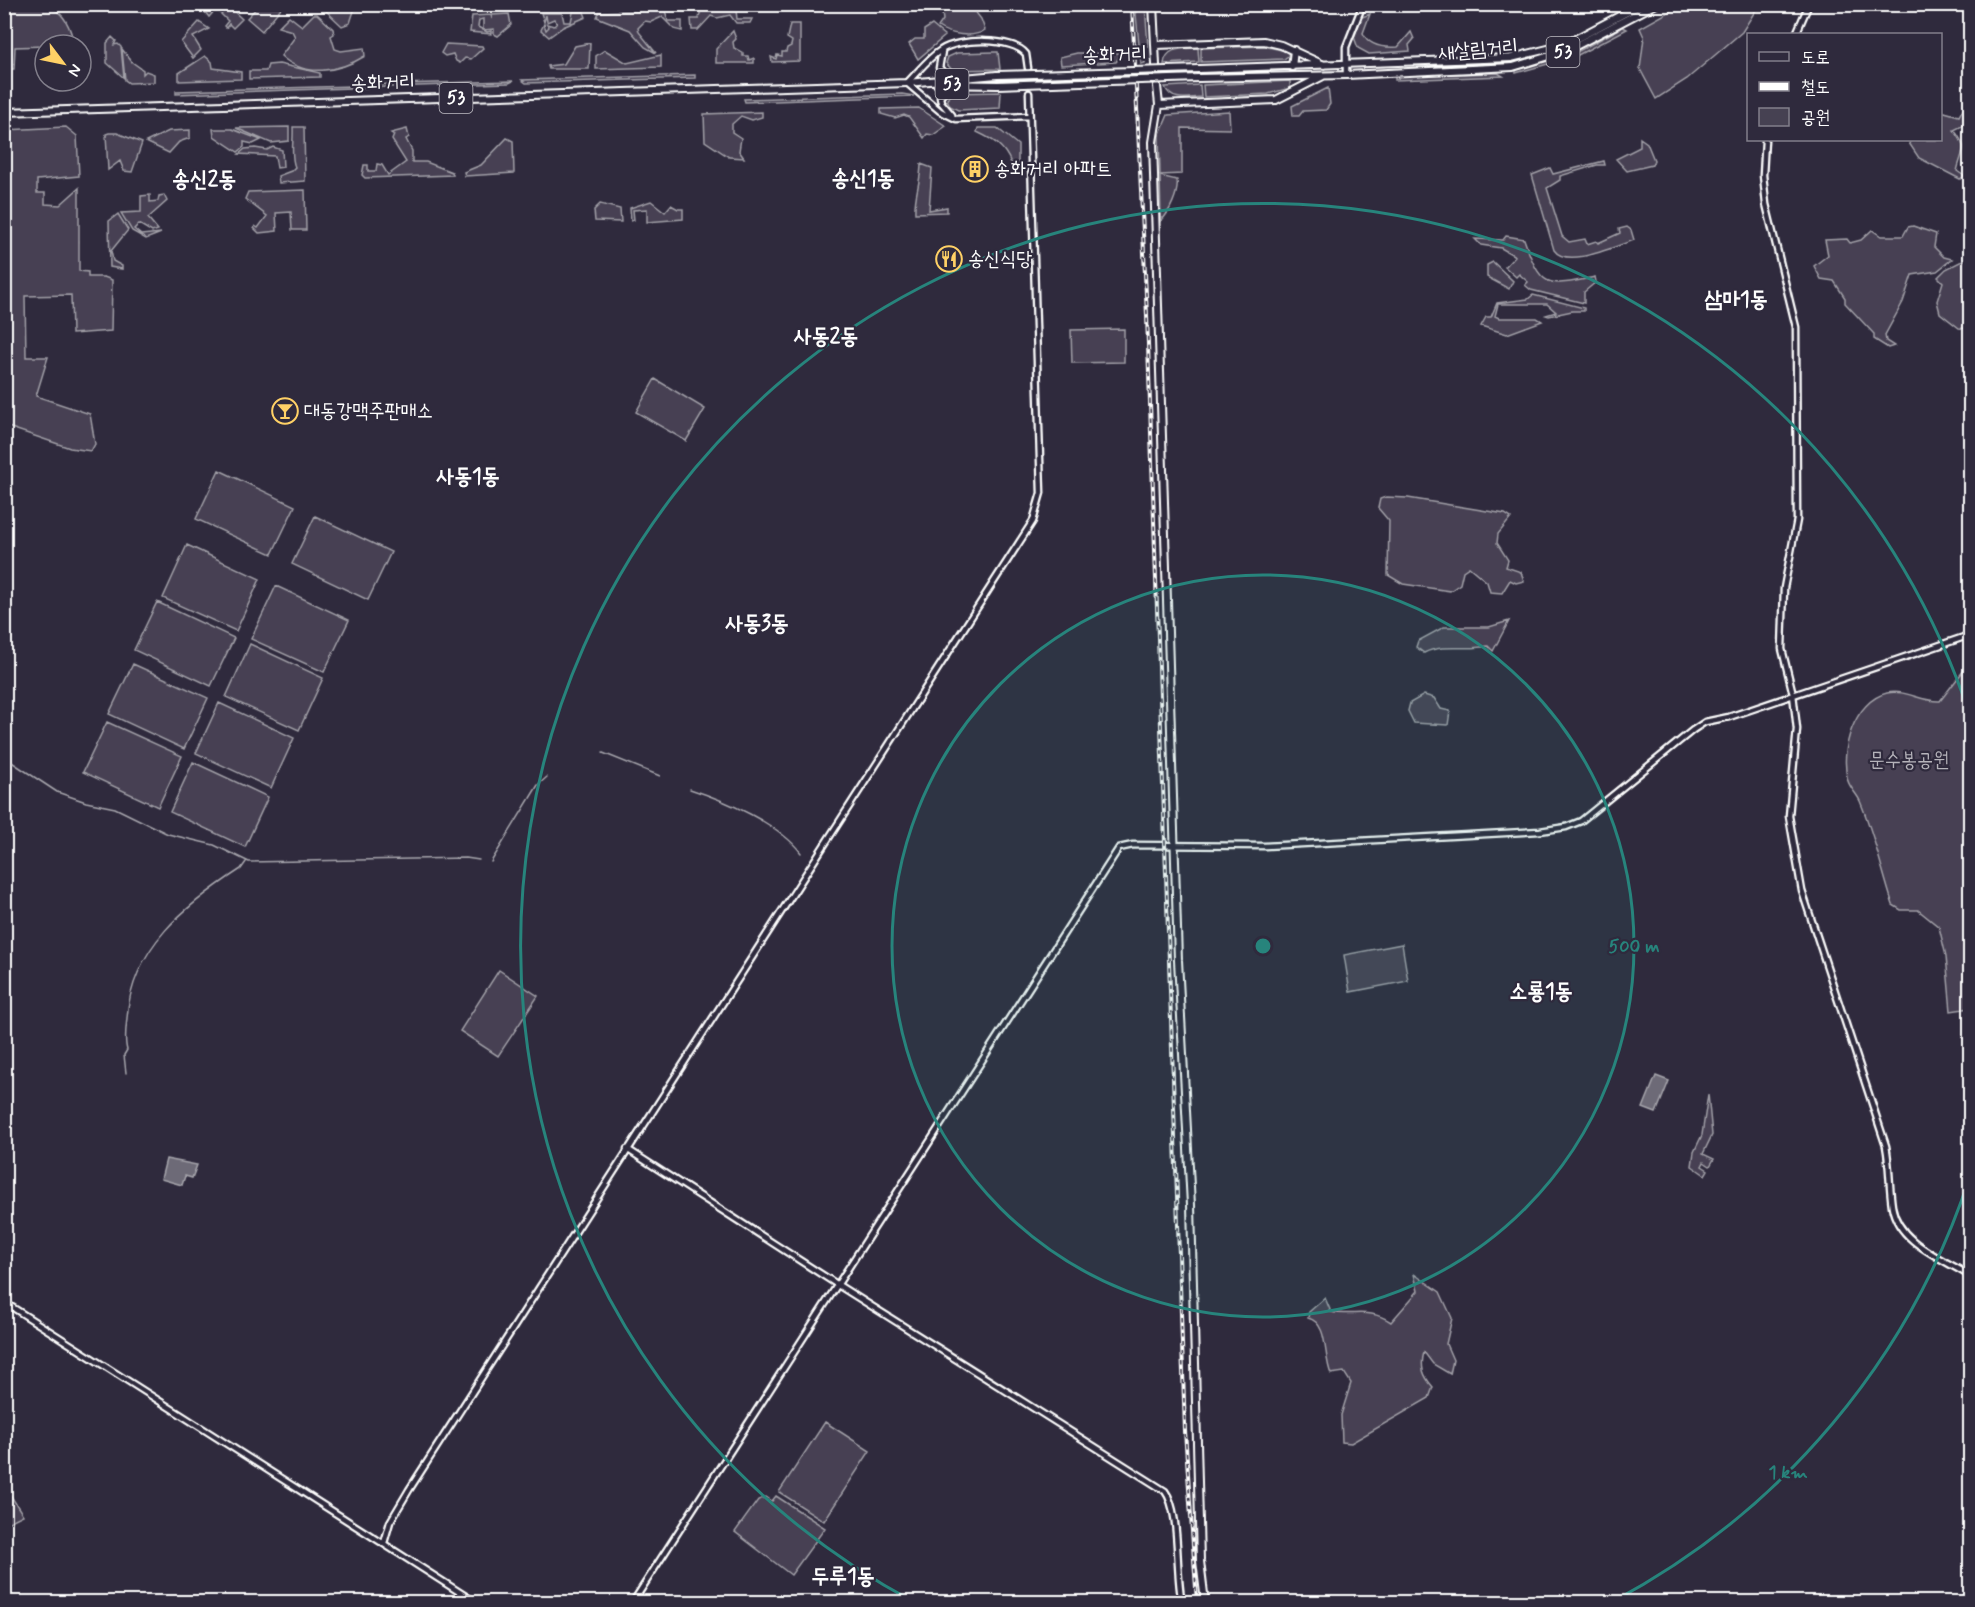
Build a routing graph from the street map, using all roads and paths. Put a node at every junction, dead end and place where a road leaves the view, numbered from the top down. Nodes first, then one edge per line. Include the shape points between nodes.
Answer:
1 (1153, 4) edge
2 (1363, 4) edge
3 (1642, 4) edge
4 (1656, 4) edge
5 (1809, 4) edge
6 (1797, 33) edge
7 (1156, 45) junction
8 (943, 48) junction
9 (1293, 50) junction
10 (1156, 64) dead end
11 (1346, 65) junction
12 (1325, 66) junction
13 (1292, 67) junction
14 (1028, 68) tunnel mouth
15 (1325, 75) junction
16 (1346, 75) junction
17 (1294, 77) junction
18 (951, 82) junction
19 (907, 83) junction
20 (1157, 86) dead end
21 (1296, 92) junction
22 (1029, 93) tunnel mouth
23 (1159, 105) junction
24 (4, 112) edge
25 (1029, 116) junction
26 (956, 119) junction
27 (1765, 141) edge
28 (1971, 635) edge
29 (1793, 694) junction
30 (1175, 846) junction
31 (627, 1149) junction
32 (1971, 1276) edge
33 (838, 1286) junction
34 (4, 1302) edge
35 (384, 1543) junction
36 (475, 1602) edge
37 (633, 1602) edge
38 (1182, 1602) edge
39 (1205, 1602) edge

1 - 7 main road
2 - 11 street via 1346,47
3 - 11 main road, 새살림거리 / 53 via 1564,45 1511,58
4 - 16 main road, 새살림거리 / 53 via 1576,47 1512,67
5 - 6 street
7 - 9 main road via 1264,41
7 - 10 main road
8 - 14 street via 955,44 1013,44 1026,54
8 - 18 street via 939,68
8 - 19 street
9 - 12 main road
9 - 13 main road
11 - 12 main road, 새살림거리 / 53
11 - 16 street
12 - 13 main road, 송화거리 / 53
13 - 18 main road, 송화거리 / 53, bridge via 997,75
15 - 16 main road, 새살림거리 / 53
15 - 17 main road, 송화거리 / 53
15 - 21 main road
17 - 18 main road, 송화거리 / 53, bridge via 998,86
17 - 21 main road
18 - 19 main road, 송화거리 / 53
18 - 26 street via 942,92 941,102
19 - 24 main road, 송화거리 / 53
19 - 26 street via 940,111
20 - 23 main road
21 - 23 main road via 1259,102
22 - 25 street
23 - 30 main road via 1153,142
25 - 26 street
25 - 31 street via 1041,493 1037,510
27 - 29 street via 1766,204 1796,327 1797,520 1784,588 1782,649
28 - 29 street
29 - 30 street via 1706,722 1595,812 1566,827 1316,844
29 - 32 street via 1797,740 1789,808 1799,877 1886,1146 1896,1222 1910,1239
30 - 33 street via 1126,845 1116,850
30 - 39 main road via 1191,1205 1200,1561
31 - 33 street
31 - 35 street via 409,1490 390,1522
33 - 37 street
33 - 38 street via 1165,1491 1173,1506
34 - 35 street
35 - 36 street

